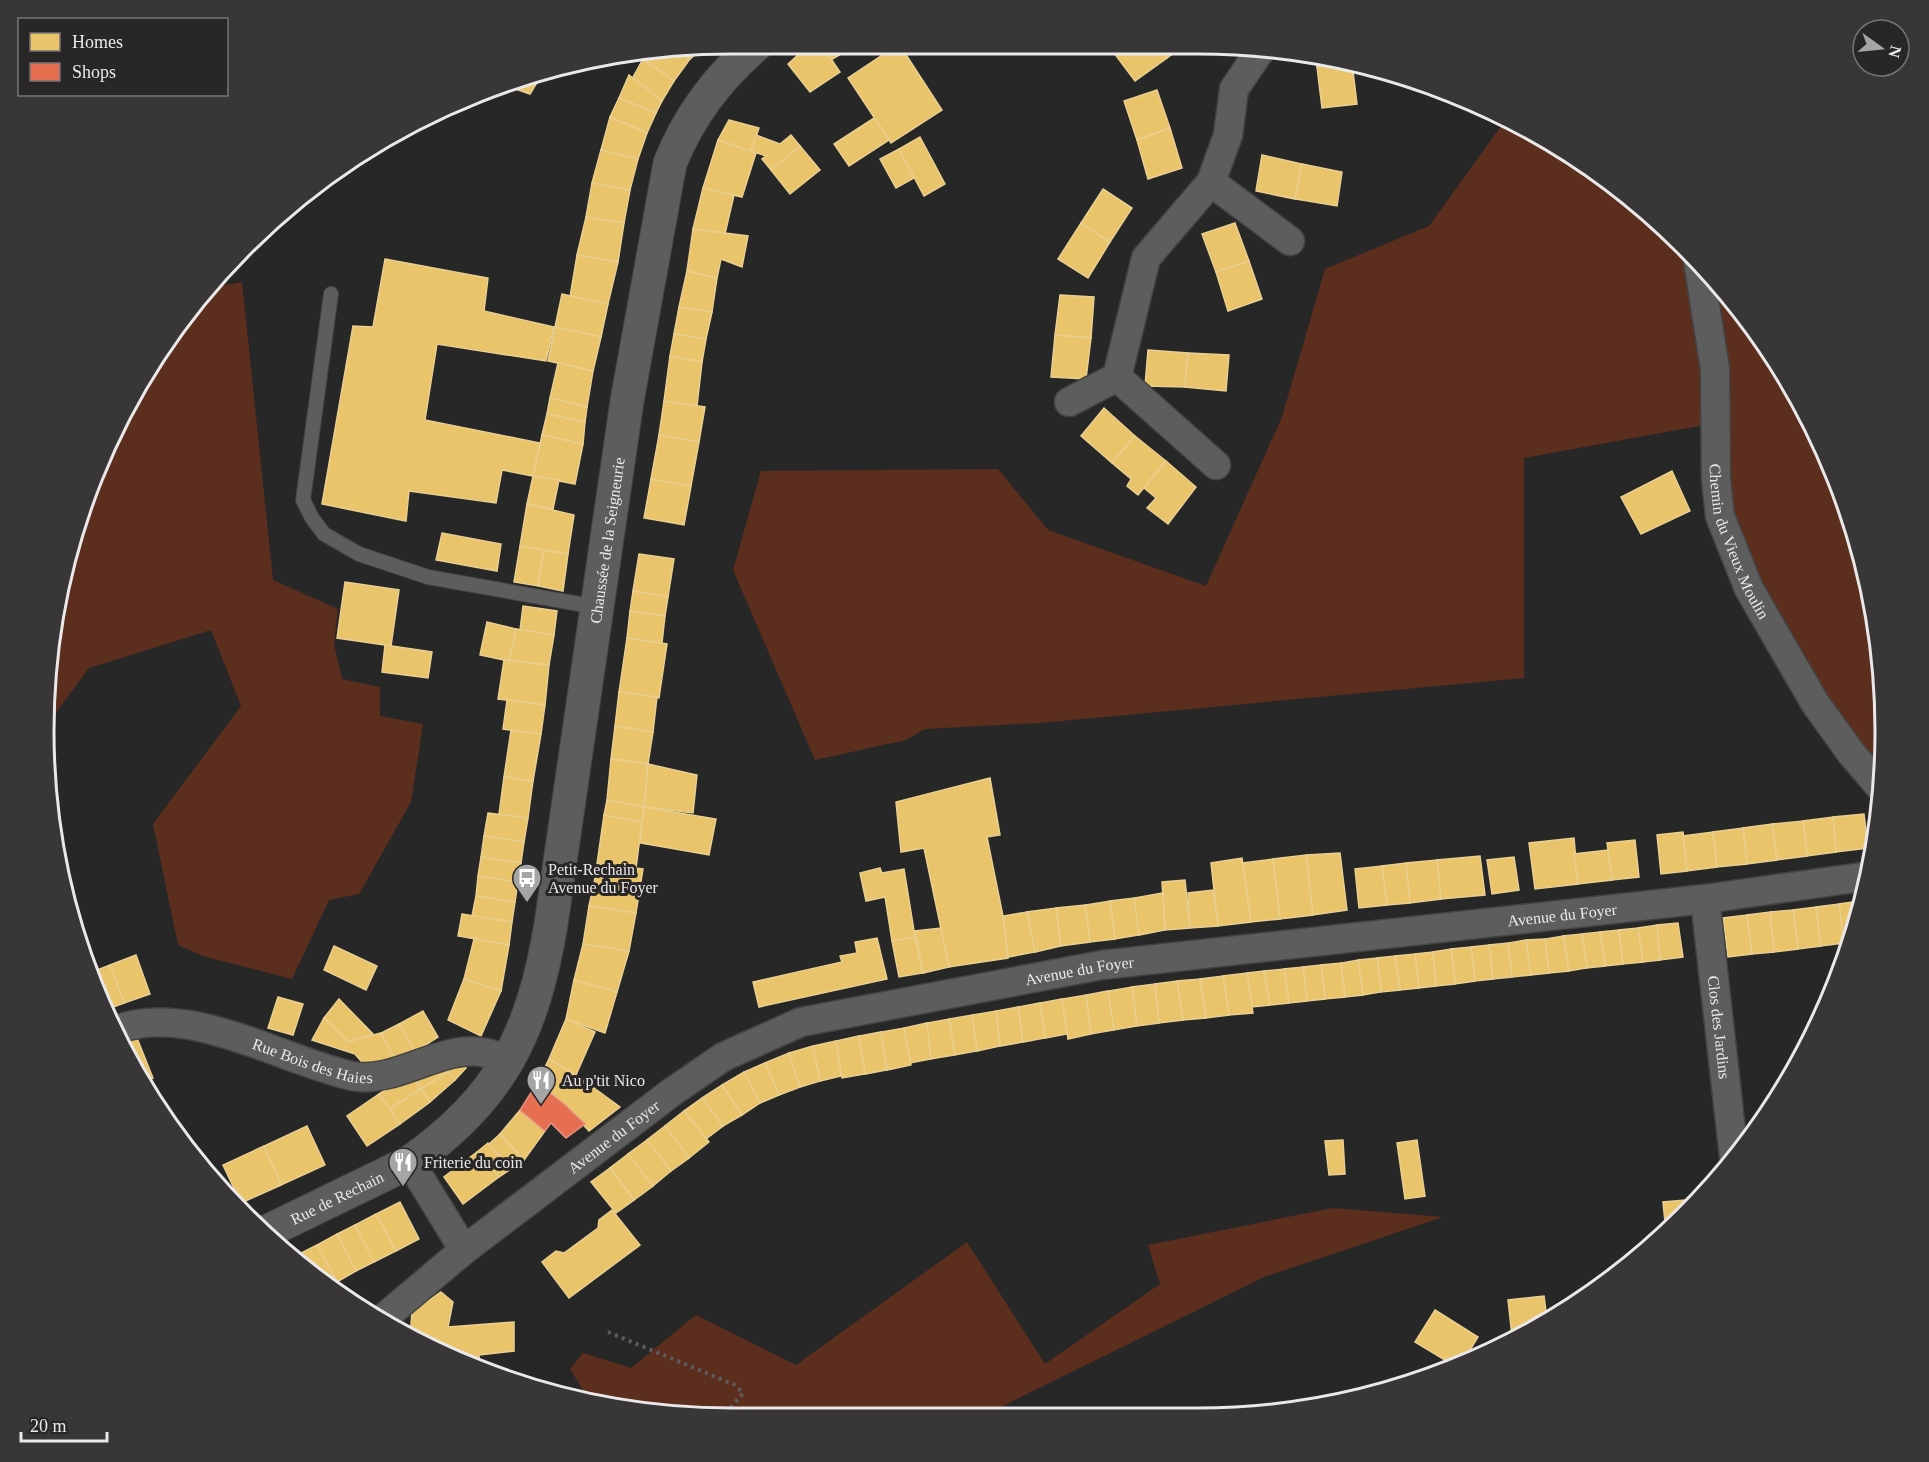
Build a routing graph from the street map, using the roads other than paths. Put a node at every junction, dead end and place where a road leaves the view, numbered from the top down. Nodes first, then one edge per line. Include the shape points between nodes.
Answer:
1 (739, 54) edge
2 (1256, 57) edge
3 (1211, 182) junction
4 (1290, 241) dead end
5 (1701, 278) edge
6 (331, 294) dead end
7 (1117, 377) junction
8 (1069, 402) dead end
9 (1216, 465) dead end
10 (597, 608) junction
11 (1874, 779) edge
12 (1859, 877) edge
13 (1705, 899) junction
14 (123, 1027) edge
15 (508, 1061) junction
16 (1733, 1146) edge
17 (410, 1162) junction
18 (273, 1229) edge
19 (464, 1250) junction
20 (388, 1314) edge

1 - 10 main road, Chaussée de la Seigneurie via 683,129 670,163 627,401
2 - 3 street via 1234,89 1228,135
3 - 4 street
3 - 7 street via 1146,258
5 - 11 street, Chemin du Vieux Moulin via 1715,369 1720,516 1749,589 1815,703
6 - 10 lane via 303,500 324,534 359,554 428,577
7 - 8 street
7 - 9 street
10 - 15 main road, Chaussée de la Seigneurie via 544,966 524,1032
12 - 13 street, Avenue du Foyer
13 - 16 street, Clos des Jardins
13 - 19 street, Avenue du Foyer via 1102,965 801,1022 723,1057
14 - 15 street, Rue Bois des Haies via 172,1022 354,1076 381,1076 458,1054 485,1052
15 - 17 main road, Chaussée de la Seigneurie via 475,1109 454,1130
17 - 18 main road, Rue de Rechain
17 - 19 street
19 - 20 street, Avenue du Foyer

